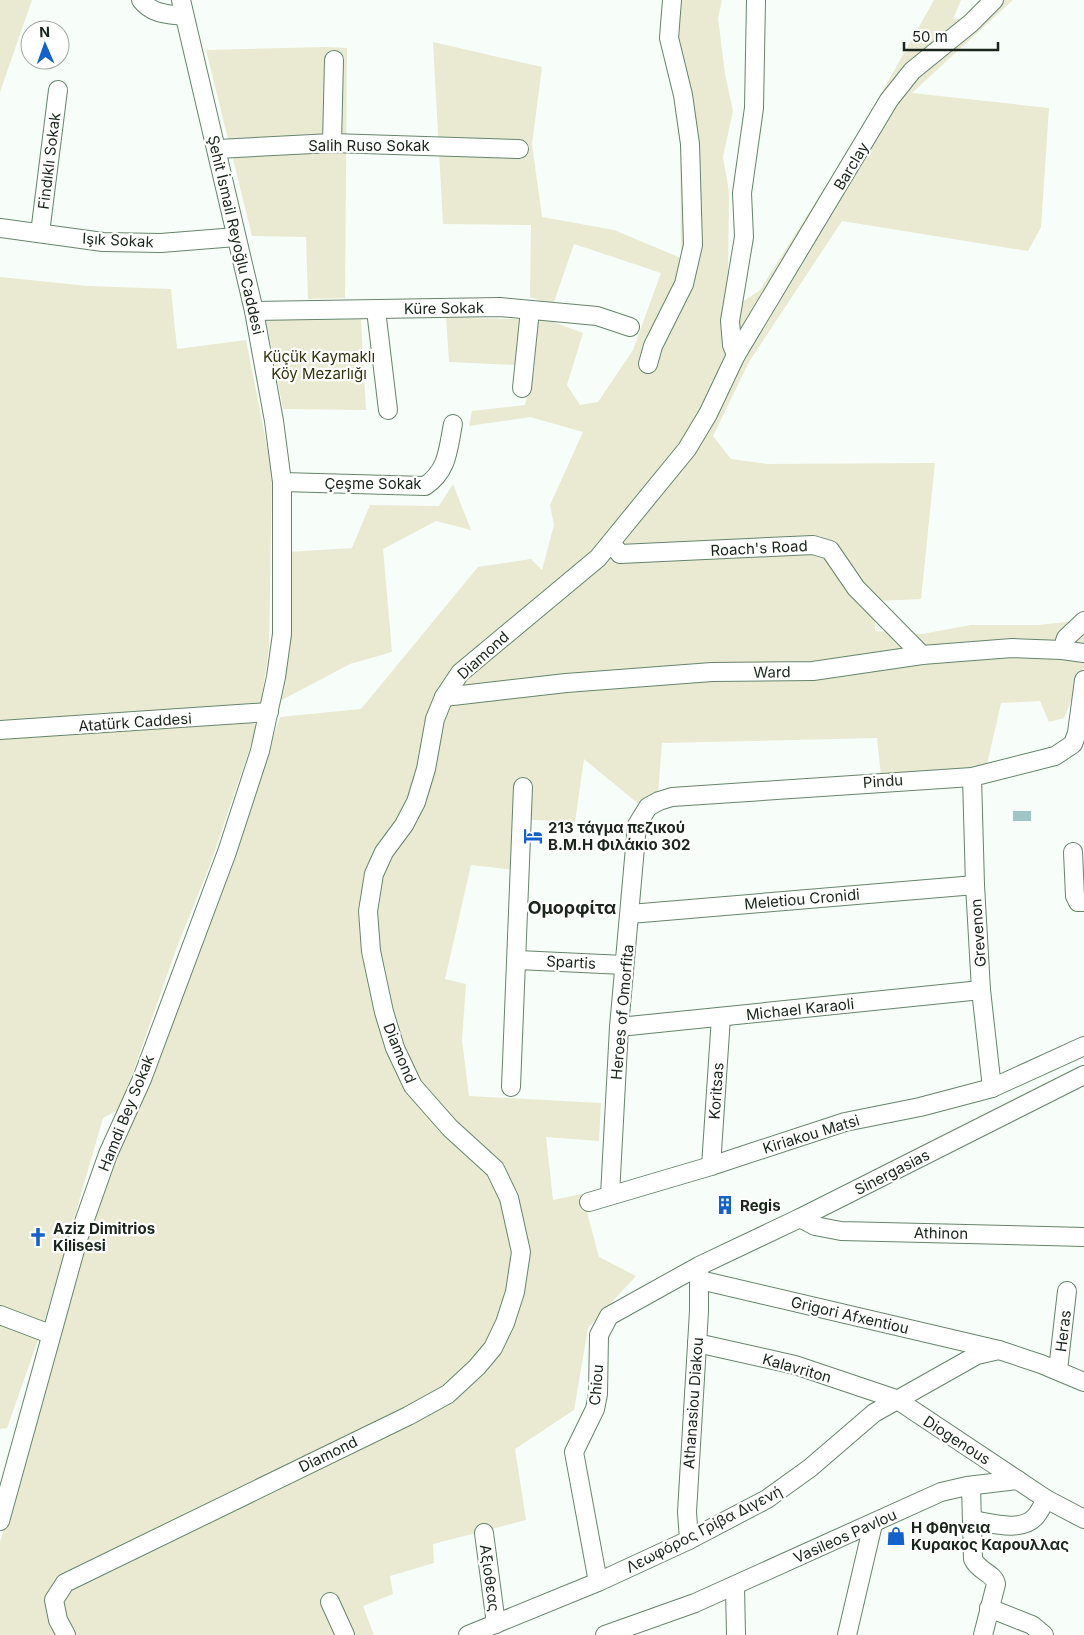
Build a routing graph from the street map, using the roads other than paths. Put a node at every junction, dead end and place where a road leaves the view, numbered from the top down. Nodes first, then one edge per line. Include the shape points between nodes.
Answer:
1 (141, 0) edge
2 (672, 0) edge
3 (756, 0) edge
4 (994, 0) edge
5 (182, 8) edge
6 (334, 60) dead end
7 (58, 90) dead end
8 (332, 143) junction
9 (218, 149) junction
10 (519, 149) dead end
11 (0, 228) edge
12 (40, 233) junction
13 (236, 237) junction
14 (376, 310) junction
15 (530, 310) junction
16 (254, 311) junction
17 (630, 327) dead end
18 (736, 355) junction
19 (648, 364) dead end
20 (522, 388) dead end
21 (388, 410) dead end
22 (453, 424) dead end
23 (282, 482) junction
24 (612, 544) junction
25 (1084, 621) edge
26 (1062, 650) junction
27 (1084, 653) edge
28 (922, 655) junction
29 (1084, 680) edge
30 (444, 697) junction
31 (269, 712) junction
32 (0, 730) edge
33 (972, 777) junction
34 (523, 788) dead end
35 (637, 829) joint
36 (1073, 852) dead end
37 (975, 885) junction
38 (1084, 902) edge
39 (630, 914) junction
40 (518, 960) junction
41 (624, 965) junction
42 (981, 990) junction
43 (721, 1017) junction
44 (619, 1027) junction
45 (1084, 1046) edge
46 (1034, 1070) junction
47 (1084, 1075) edge
48 (511, 1087) dead end
49 (992, 1088) junction
50 (1043, 1094) junction
51 (711, 1166) junction
52 (610, 1195) junction
53 (589, 1202) dead end
54 (800, 1218) junction
55 (1084, 1237) edge
56 (700, 1273) junction
57 (1066, 1291) dead end
58 (0, 1315) edge
59 (50, 1334) junction
60 (697, 1343) junction
61 (999, 1350) junction
62 (1058, 1370) junction
63 (1084, 1382) edge
64 (896, 1399) junction
65 (1018, 1480) junction
66 (971, 1486) junction
67 (1046, 1499) junction
68 (1084, 1519) edge
69 (0, 1520) edge
70 (972, 1520) junction
71 (873, 1524) junction
72 (484, 1533) dead end
73 (689, 1540) junction
74 (598, 1582) junction
75 (735, 1586) junction
76 (330, 1602) dead end
77 (990, 1608) junction
78 (496, 1624) junction
79 (66, 1635) edge
80 (345, 1635) edge
81 (468, 1635) edge
82 (605, 1635) edge
83 (736, 1635) edge
84 (847, 1635) edge
85 (982, 1635) edge
86 (1044, 1635) edge

1 - 5 street via 147,8 160,14
2 - 19 street via 669,38 683,95 690,144 693,245 684,284 653,346
3 - 18 street via 754,108 742,193 744,237 730,321
4 - 18 street, Barclay via 912,71 889,100
5 - 9 street, Şehit İsmail Reyoğlu Caddesi
6 - 8 street
7 - 12 street, Findıklı Sokak
8 - 9 street, Salih Ruso Sokak
8 - 10 street, Salih Ruso Sokak
9 - 13 street, Şehit İsmail Reyoğlu Caddesi
11 - 12 street, Işık Sokak
12 - 13 street, Işık Sokak via 103,242 161,243
13 - 16 street, Şehit İsmail Reyoğlu Caddesi
14 - 15 street, Küre Sokak via 500,307
14 - 16 street, Küre Sokak
14 - 21 street
15 - 17 street, Küre Sokak via 597,316
15 - 20 street
16 - 23 street, Şehit İsmail Reyoğlu Caddesi
18 - 24 street, Diamond via 687,449
22 - 23 street, Çeşme Sokak via 438,478 425,486
23 - 31 street, Şehit İsmail Reyoğlu Caddesi via 282,634
24 - 28 street, Roach's Road via 620,554 813,545 830,550 856,588
24 - 30 street, Diamond via 468,664
25 - 26 street via 1066,638
26 - 27 street, Ward
26 - 28 street, Ward via 1012,648
28 - 30 street, Ward via 813,671 712,672
29 - 33 street, Pindu via 1077,733 1066,751
30 - 79 street, Diamond via 416,802 374,874 368,911 370,951 395,1048 413,1086 430,1108 495,1169 509,1198 521,1252 506,1324 488,1354 448,1394 65,1583 54,1600 58,1620
31 - 32 street, Atatürk Caddesi
31 - 59 street, Hamdi Bey Sokak via 260,752 227,852 142,1079 108,1154
33 - 35 street, Pindu via 672,797 648,808
33 - 37 street, Grevenon
34 - 40 street
35 - 39 street, Heroes of Omorfita
36 - 38 street via 1076,896 1078,902
37 - 39 street, Meletiou Cronidi
37 - 42 street, Grevenon
39 - 41 street, Heroes of Omorfita
40 - 41 street, Spartis
40 - 48 street
41 - 44 street, Heroes of Omorfita
42 - 43 street, Michael Karaoli
42 - 49 street, Grevenon
43 - 44 street, Michael Karaoli
43 - 51 street, Koritsas
44 - 52 street, Heroes of Omorfita
45 - 46 street, Kiriakou Matsi
46 - 49 street, Kiriakou Matsi
46 - 50 street
47 - 50 street, Sinergasias
49 - 51 street, Kiriakou Matsi via 845,1122
50 - 54 street, Sinergasias
51 - 52 street, Kiriakou Matsi
52 - 53 street, Kiriakou Matsi
54 - 55 street, Athinon via 815,1226 841,1231
54 - 56 street, Sinergasias
56 - 60 street, Athanasiou Diakou
56 - 61 street, Grigori Afxentiou
56 - 74 street, Chiou via 617,1311 609,1316 600,1330 597,1401 574,1452
57 - 62 street, Heras
58 - 59 street
59 - 69 street, Hamdi Bey Sokak
60 - 64 street, Kalavriton via 796,1365
60 - 73 street, Athanasiou Diakou via 687,1512
61 - 62 street
61 - 64 street, Λεωφόρος Γρίβα Διγενή via 977,1355
62 - 63 street
64 - 65 street, Diogenous
64 - 73 street, Λεωφόρος Γρίβα Διγενή via 874,1413 790,1485
65 - 66 street, Vasileos Pavlou
65 - 67 street
66 - 70 street
66 - 71 street, Vasileos Pavlou via 941,1492
67 - 68 street
67 - 70 street via 1036,1517 1021,1525
70 - 77 street via 973,1559 977,1567 995,1579
71 - 75 street, Vasileos Pavlou
71 - 84 street
72 - 78 street, Αξιοθεας
73 - 74 street, Λεωφόρος Γρίβα Διγενή
74 - 78 street, Λεωφόρος Γρίβα Διγενή
75 - 82 street, Vasileos Pavlou
75 - 83 street
76 - 80 street
77 - 85 street
77 - 86 street via 1032,1626
78 - 81 street, Λεωφόρος Γρίβα Διγενή

